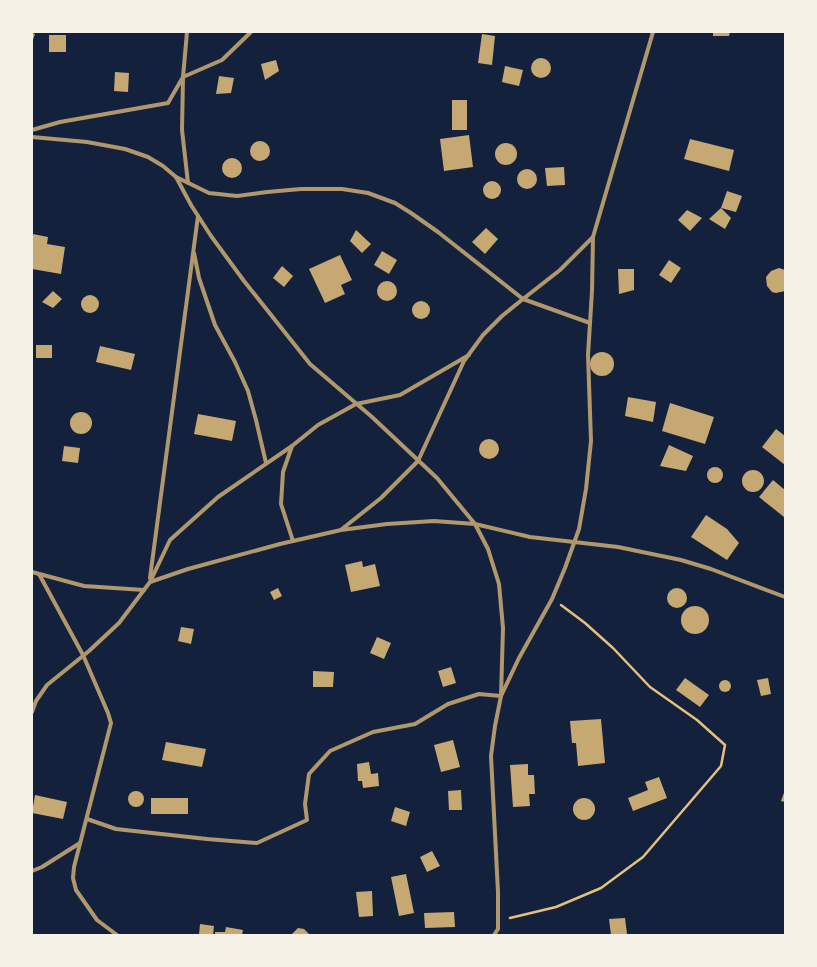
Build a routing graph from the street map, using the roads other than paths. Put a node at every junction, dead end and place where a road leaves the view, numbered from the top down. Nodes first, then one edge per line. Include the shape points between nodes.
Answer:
1 (187, 32) edge
2 (251, 32) edge
3 (653, 32) edge
4 (183, 77) junction
5 (32, 130) edge
6 (32, 137) edge
7 (176, 177) junction
8 (188, 183) junction
9 (198, 216) junction
10 (593, 237) junction
11 (193, 248) junction
12 (523, 299) junction
13 (590, 323) junction
14 (469, 355) junction
15 (356, 404) junction
16 (292, 446) junction
17 (418, 461) junction
18 (266, 464) junction
19 (475, 524) junction
20 (341, 530) junction
21 (293, 542) junction
22 (574, 543) junction
23 (32, 572) edge
24 (40, 574) junction
25 (150, 582) junction
26 (144, 590) junction
27 (785, 597) edge
28 (83, 655) junction
29 (501, 696) junction
30 (32, 712) edge
31 (87, 819) junction
32 (80, 844) junction
33 (32, 871) edge
34 (117, 935) edge
35 (494, 935) edge

1 - 4 street
2 - 4 street via 222,60
3 - 10 street
4 - 5 street via 168,103 60,122
4 - 8 street via 182,130
6 - 7 street via 87,142 125,149 148,157
7 - 8 street
7 - 9 street
8 - 12 street via 209,193 237,196 301,189 342,189 396,203 443,236
9 - 11 street
9 - 15 street via 244,281 310,364
10 - 12 street via 560,270
10 - 13 street
11 - 18 street via 199,278 215,325 248,391
11 - 25 street
12 - 13 street
12 - 14 street via 502,316
13 - 22 street via 588,354 591,441 586,489
14 - 15 street via 400,395
14 - 17 street
15 - 16 street via 318,425
15 - 17 street
16 - 18 street
16 - 21 street via 283,472 281,504
17 - 19 street via 437,478
17 - 20 street via 381,498
18 - 25 street via 218,497 170,540
19 - 20 street via 387,524
19 - 22 street via 530,537
19 - 29 street via 488,549 499,584 503,628
20 - 21 street
21 - 25 street via 188,569
22 - 27 street via 618,547 681,560
22 - 29 street via 552,598
23 - 24 street
24 - 26 street via 84,586
24 - 28 street
25 - 26 street
26 - 28 street via 120,623
28 - 30 street via 47,685
28 - 31 street via 111,723
29 - 31 street via 479,694 448,704 415,724 373,732 330,751 309,774 305,804 307,820 257,843 116,829
29 - 35 street via 491,756 498,885 498,929
31 - 32 street
32 - 33 street
32 - 34 street via 73,878 76,890 97,920

